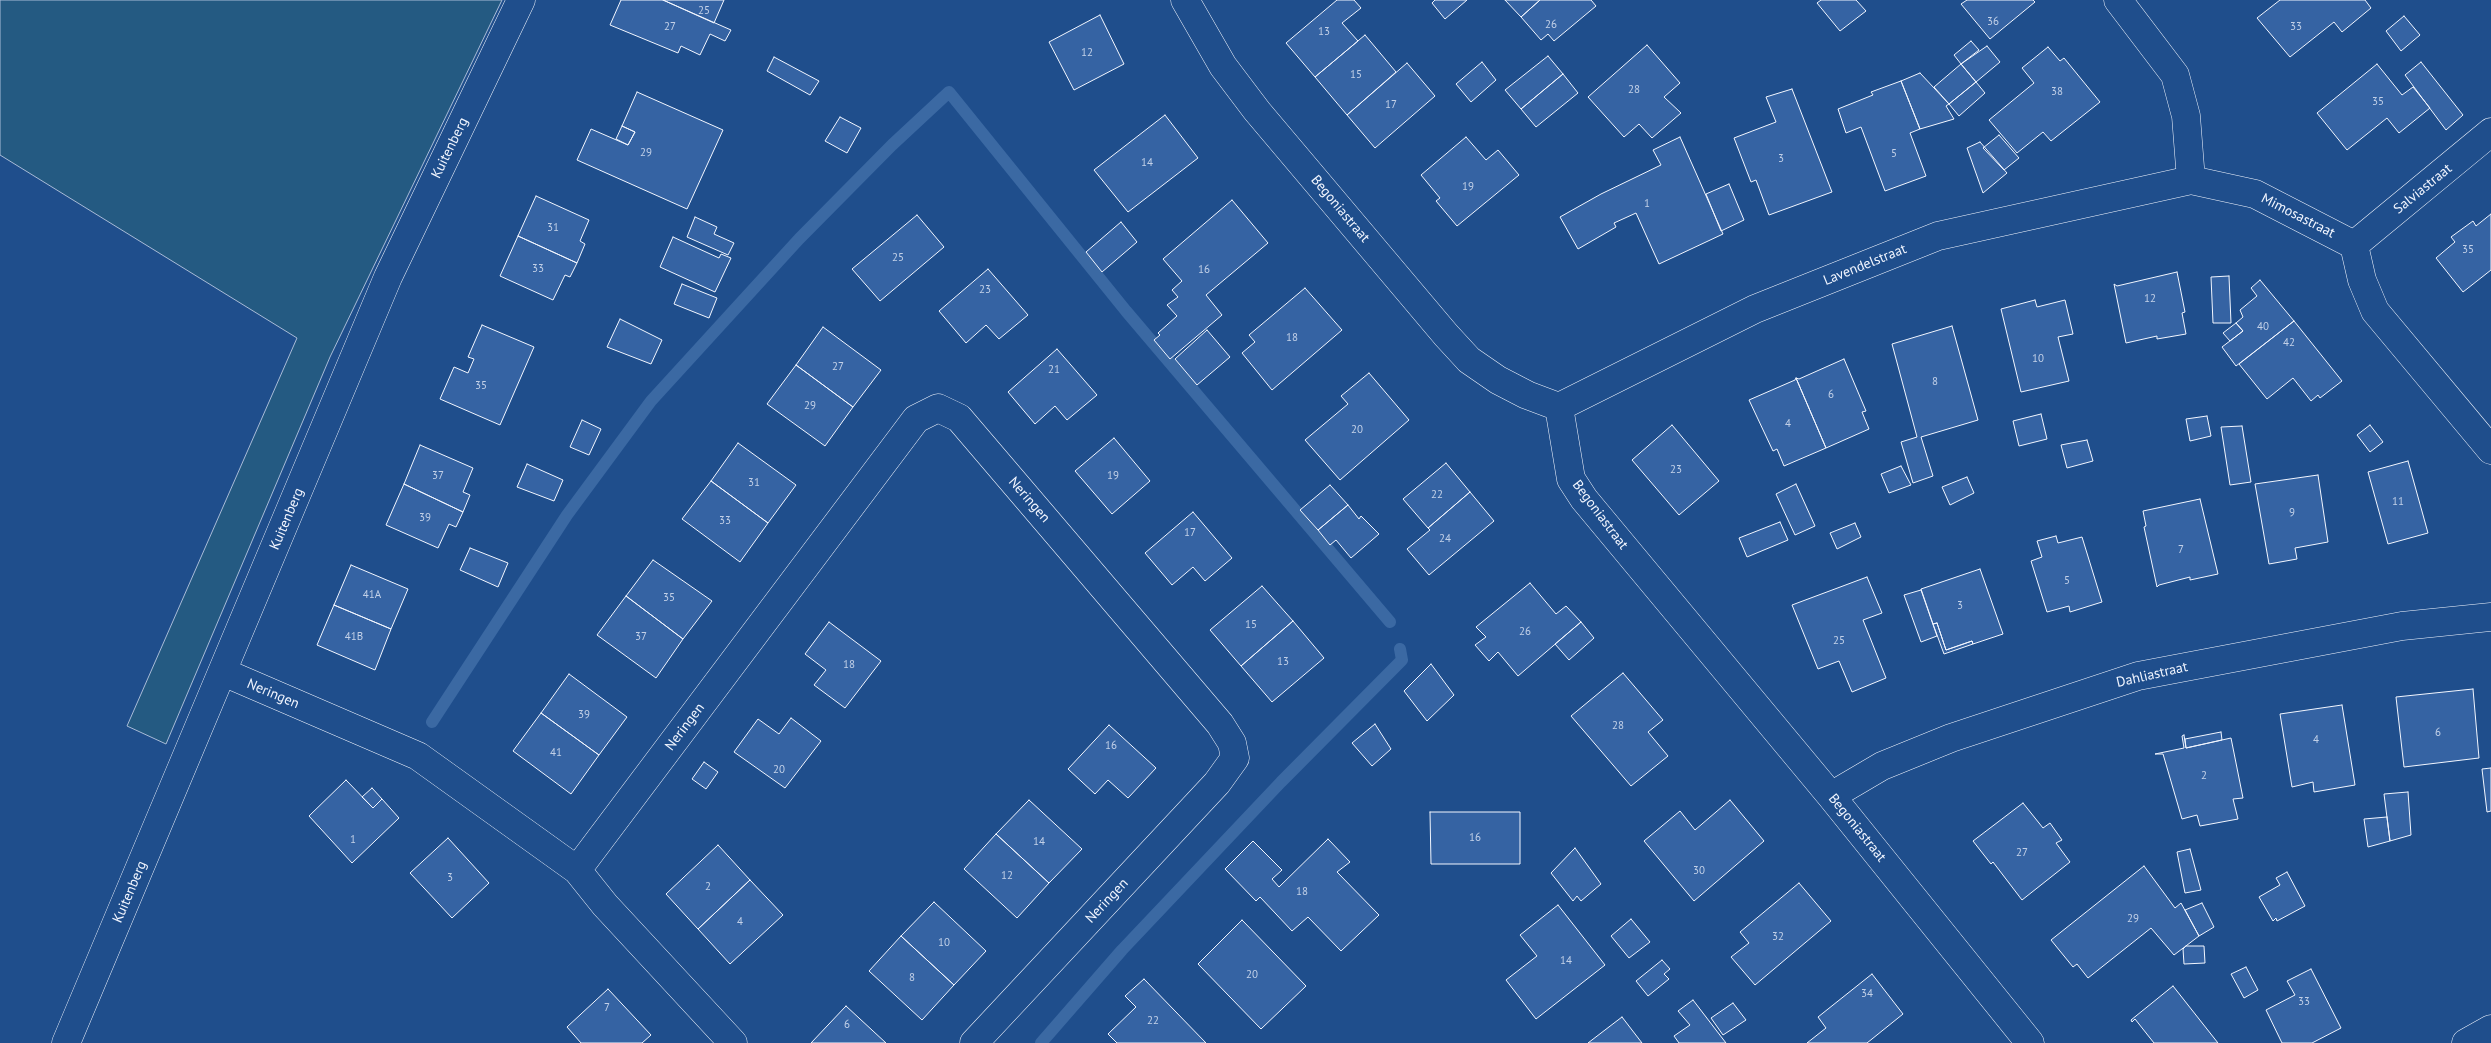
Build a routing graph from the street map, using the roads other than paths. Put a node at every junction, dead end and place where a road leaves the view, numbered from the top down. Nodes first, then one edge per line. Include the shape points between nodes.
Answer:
1 (521, 0) edge
2 (1185, 0) edge
3 (2118, 0) edge
4 (2491, 132) edge
5 (2192, 180) junction
6 (2354, 245) junction
7 (1559, 407) junction
8 (2491, 450) edge
9 (2491, 617) edge
10 (223, 672) junction
11 (1831, 796) junction
12 (577, 870) junction
13 (2491, 1029) edge
14 (66, 1043) edge
15 (733, 1043) edge
16 (974, 1043) edge
17 (2030, 1043) edge
18 (2466, 1043) edge

1 - 10 street, Kuitenberg via 388,277
2 - 7 street, Begoniastraat via 1223,66 1257,112 1446,335 1469,360 1498,380
3 - 5 street via 2175,76 2186,116
4 - 6 street, Salviastraat
5 - 6 street, Mimosastraat via 2255,194
5 - 7 street, Lavendelstraat via 1938,236 1755,309
6 - 8 street via 2362,280 2375,311
7 - 11 street, Begoniastraat via 1571,479 1584,499
9 - 11 street, Dahliastraat via 2402,626 2138,676 1951,738 1882,766
10 - 12 street, Neringen via 418,756
10 - 14 street, Kuitenberg
11 - 17 street, Begoniastraat
12 - 15 street, Neringen via 605,905
12 - 16 street, Neringen via 916,419 938,408 959,418 1220,724 1232,743 1235,758 1217,783
13 - 18 street

